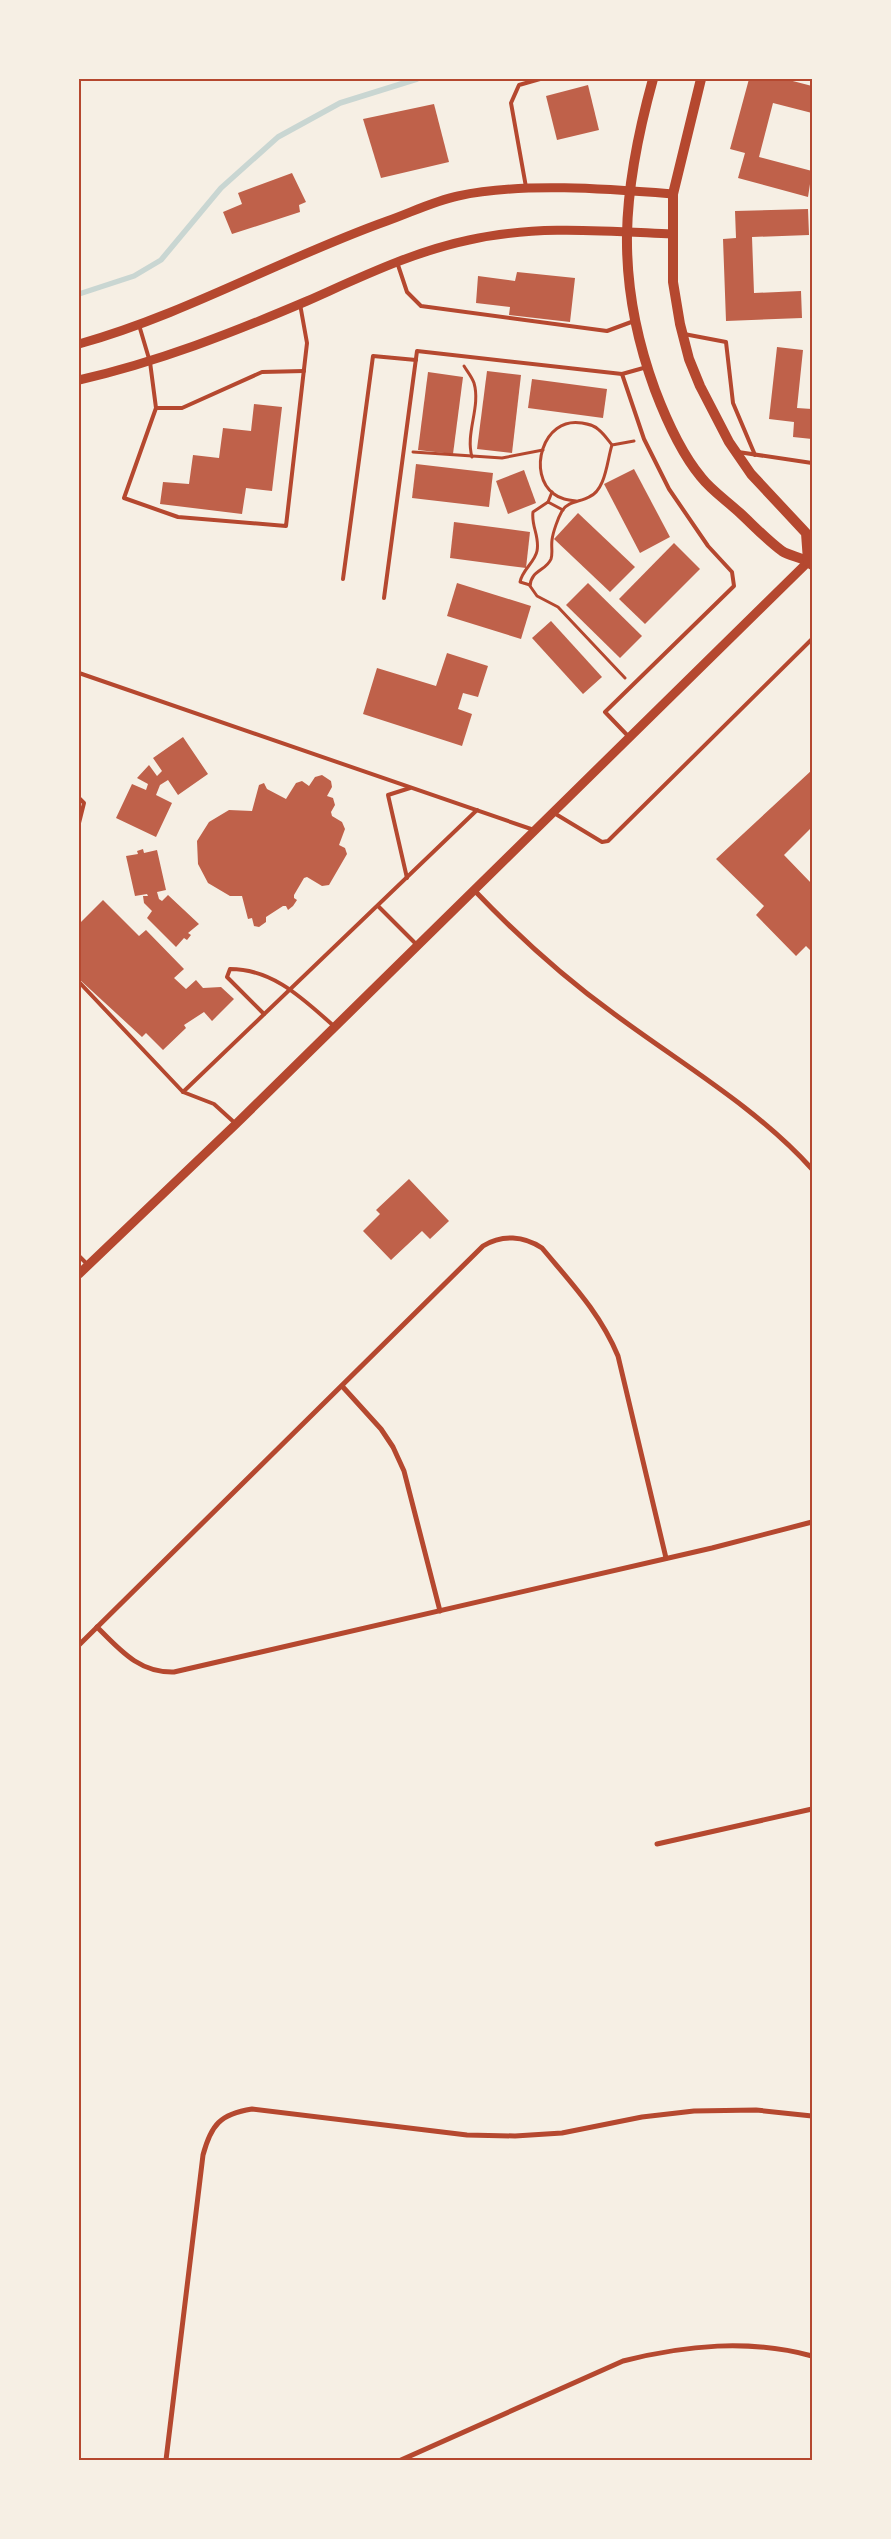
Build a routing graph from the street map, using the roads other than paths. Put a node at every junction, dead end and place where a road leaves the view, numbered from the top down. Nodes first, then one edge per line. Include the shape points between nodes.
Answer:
1 (540, 79) edge
2 (653, 79) edge
3 (701, 79) edge
4 (526, 189) junction
5 (628, 190) junction
6 (672, 194) junction
7 (626, 232) junction
8 (672, 234) junction
9 (397, 262) junction
10 (300, 304) junction
11 (634, 321) junction
12 (139, 325) junction
13 (682, 334) junction
14 (79, 344) edge
15 (416, 360) junction
16 (150, 362) junction
17 (647, 367) junction
18 (304, 371) junction
19 (622, 374) junction
20 (79, 380) edge
21 (156, 408) junction
22 (736, 452) junction
23 (755, 455) junction
24 (812, 463) edge
25 (811, 561) edge
26 (343, 579) dead end
27 (384, 598) dead end
28 (812, 639) edge
29 (79, 673) edge
30 (630, 739) junction
31 (411, 788) junction
32 (79, 798) edge
33 (477, 810) junction
34 (554, 813) junction
35 (79, 823) edge
36 (536, 830) junction
37 (407, 878) junction
38 (474, 890) junction
39 (378, 906) junction
40 (418, 946) junction
41 (79, 982) edge
42 (291, 988) junction
43 (264, 1014) junction
44 (334, 1028) junction
45 (183, 1092) junction
46 (236, 1124) junction
47 (812, 1169) edge
48 (79, 1256) edge
49 (88, 1265) junction
50 (79, 1274) edge
51 (342, 1386) junction
52 (812, 1522) edge
53 (666, 1558) junction
54 (440, 1611) junction
55 (97, 1627) junction
56 (79, 1645) edge
57 (812, 1809) edge
58 (657, 1844) dead end
59 (812, 2116) edge
60 (812, 2356) edge
61 (166, 2460) edge
62 (401, 2460) edge

1 - 4 lane via 519,86 512,103
2 - 5 main road
3 - 6 main road
4 - 5 street
4 - 12 street via 458,196 423,207 344,236 231,288
5 - 6 street
5 - 7 main road
6 - 8 main road
7 - 8 street
7 - 9 street via 542,230 497,234
7 - 11 main road via 627,277
8 - 13 main road via 673,282
9 - 10 street
9 - 11 lane via 407,292 421,306 607,331
10 - 16 street
10 - 18 lane via 307,342
11 - 17 main road
12 - 14 street
12 - 16 lane
13 - 22 main road via 700,386
13 - 23 lane via 726,342 733,404
15 - 19 lane via 417,351
15 - 26 lane via 373,356
15 - 27 lane
16 - 20 street
16 - 21 lane
17 - 19 lane
17 - 25 main road via 661,406 701,477 783,552
18 - 21 lane via 262,372 182,408
18 - 21 lane via 286,526 178,517 124,498
19 - 30 lane via 644,439 669,488 708,546 732,572 734,586 605,712
22 - 23 lane
22 - 25 main road via 751,474 806,533
23 - 24 lane
25 - 30 street
28 - 34 lane via 608,841 602,842
29 - 31 lane
30 - 34 street
31 - 33 lane
31 - 37 lane via 388,795
32 - 35 lane via 84,804
33 - 36 lane
33 - 37 lane
34 - 36 street
36 - 38 street
37 - 39 lane
38 - 40 street
38 - 47 street via 507,924 576,984 739,1105 796,1151
39 - 40 lane
39 - 42 lane
40 - 44 street
41 - 45 lane
42 - 43 lane
42 - 43 lane via 250,972 230,969 227,977 232,984
42 - 44 lane
43 - 45 lane
44 - 46 street
45 - 46 lane via 214,1104
46 - 49 street
48 - 49 lane
49 - 50 street
51 - 53 street via 483,1246 502,1238 533,1242 542,1248 584,1298 607,1331 618,1356
51 - 54 street via 381,1429 397,1455 409,1488
51 - 55 street
52 - 53 street
53 - 54 street
54 - 55 street via 174,1672 152,1670 136,1663
55 - 56 street
57 - 58 street
59 - 61 street via 756,2110 694,2111 642,2117 562,2133 515,2136 467,2136 252,2109 224,2117 208,2135 203,2155
60 - 62 street via 755,2346 701,2346 662,2351 623,2361

